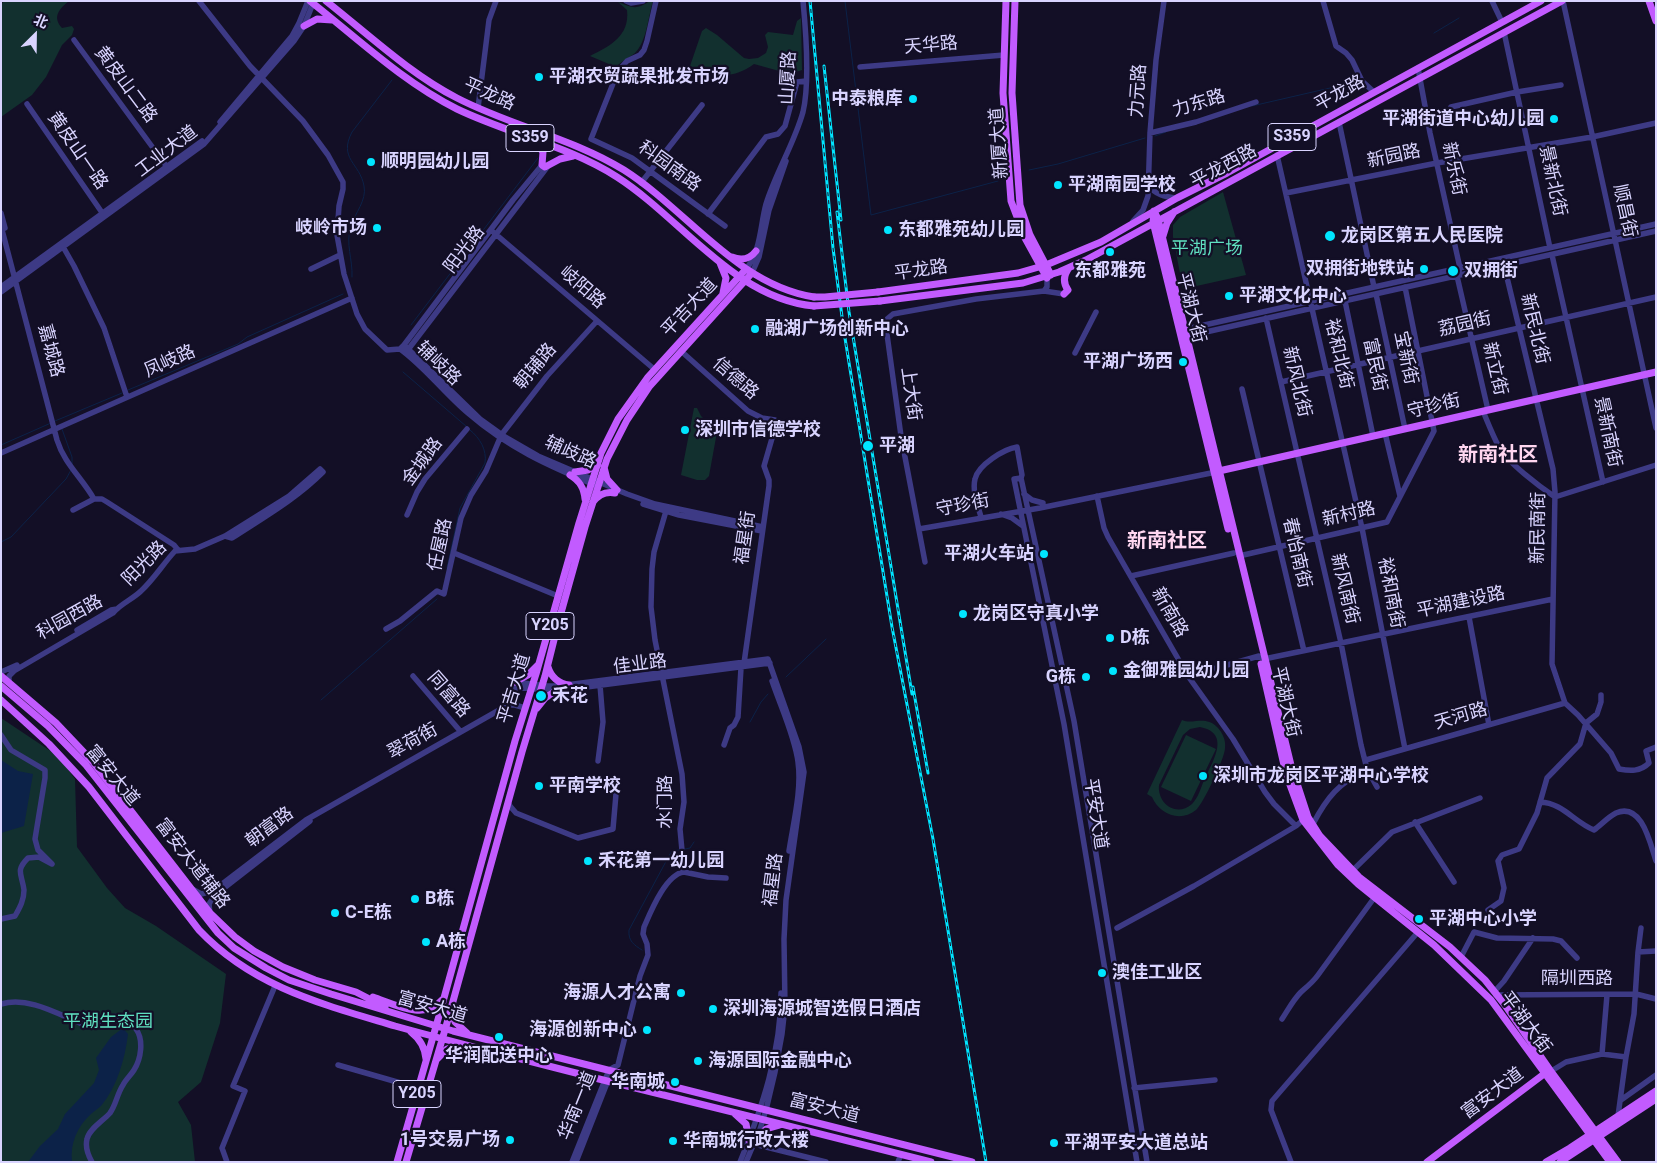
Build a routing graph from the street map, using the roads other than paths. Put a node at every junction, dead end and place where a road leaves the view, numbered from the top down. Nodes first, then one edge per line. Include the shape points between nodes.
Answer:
1 (199, 1) edge
2 (326, 1) edge
3 (496, 1) edge
4 (626, 1) edge
5 (643, 1) edge
6 (656, 1) edge
7 (803, 1) edge
8 (1006, 1) edge
9 (1015, 1) edge
10 (1164, 1) edge
11 (1323, 1) edge
12 (1492, 1) edge
13 (1541, 1) edge
14 (1562, 1) edge
15 (1650, 1) edge
16 (311, 2) edge
17 (1656, 21) edge
18 (1502, 22) junction
19 (339, 24) junction
20 (304, 26) junction
21 (1504, 32) junction
22 (74, 40) dead end
23 (1004, 55) junction
24 (860, 67) dead end
25 (1418, 68) junction
26 (261, 77) junction
27 (1419, 78) junction
28 (806, 81) junction
29 (1561, 85) dead end
30 (1374, 92) junction
31 (1517, 92) junction
32 (1256, 102) dead end
33 (27, 104) dead end
34 (702, 105) dead end
35 (1451, 107) dead end
36 (478, 108) junction
37 (1339, 122) junction
38 (1656, 123) edge
39 (1150, 133) junction
40 (1592, 137) junction
41 (532, 139) junction
42 (1530, 147) junction
43 (787, 154) junction
44 (1277, 155) junction
45 (578, 157) junction
46 (1437, 163) junction
47 (545, 165) junction
48 (170, 168) junction
49 (650, 171) junction
50 (1352, 181) junction
51 (641, 183) junction
52 (1148, 184) junction
53 (1286, 193) junction
54 (1177, 198) junction
55 (1178, 209) junction
56 (1154, 210) junction
57 (1, 213) edge
58 (103, 214) junction
59 (708, 214) junction
60 (1156, 221) junction
61 (1131, 223) junction
62 (1656, 224) edge
63 (1, 226) edge
64 (725, 226) dead end
65 (493, 232) junction
66 (1656, 232) edge
67 (1613, 234) junction
68 (1163, 239) junction
69 (1615, 241) junction
70 (62, 245) junction
71 (1550, 248) junction
72 (756, 251) junction
73 (340, 255) junction
74 (1552, 255) junction
75 (730, 256) junction
76 (717, 258) junction
77 (1086, 260) joint
78 (1504, 265) junction
79 (1043, 266) junction
80 (1071, 267) junction
81 (1460, 268) junction
82 (311, 269) dead end
83 (749, 271) junction
84 (1457, 276) junction
85 (1048, 277) junction
86 (16, 278) junction
87 (742, 279) junction
88 (1, 287) edge
89 (1374, 287) junction
90 (1405, 288) junction
91 (1044, 290) junction
92 (1, 292) edge
93 (1066, 292) joint
94 (1376, 294) junction
95 (721, 297) junction
96 (1656, 297) edge
97 (352, 298) junction
98 (1345, 301) junction
99 (1628, 303) junction
100 (1311, 305) junction
101 (1096, 312) dead end
102 (1567, 317) junction
103 (1266, 318) junction
104 (597, 321) junction
105 (1519, 328) junction
106 (1184, 332) junction
107 (1472, 339) junction
108 (404, 349) junction
109 (681, 351) junction
110 (1418, 351) junction
111 (1075, 354) dead end
112 (1389, 357) junction
113 (1358, 364) junction
114 (654, 370) junction
115 (1326, 372) junction
116 (1656, 372) edge
117 (1644, 375) junction
118 (1281, 382) junction
119 (1242, 389) dead end
120 (1582, 389) junction
121 (126, 393) junction
122 (1535, 399) junction
123 (1486, 410) junction
124 (775, 420) joint
125 (1432, 423) junction
126 (54, 424) junction
127 (1656, 428) edge
128 (467, 429) dead end
129 (1404, 429) junction
130 (1385, 433) junction
131 (501, 436) junction
132 (1373, 436) junction
133 (1342, 443) junction
134 (1, 453) edge
135 (1297, 453) junction
136 (602, 462) junction
137 (1259, 462) junction
138 (1656, 465) edge
139 (322, 470) dead end
140 (1216, 472) junction
141 (573, 473) junction
142 (1017, 479) junction
143 (1602, 482) junction
144 (595, 483) junction
145 (616, 492) junction
146 (1024, 494) junction
147 (1097, 496) junction
148 (1400, 496) junction
149 (1555, 497) junction
150 (94, 499) junction
151 (588, 504) junction
152 (1042, 505) junction
153 (1027, 508) junction
154 (1020, 509) junction
155 (73, 510) dead end
156 (666, 512) junction
157 (407, 514) dead end
158 (999, 514) junction
159 (980, 518) junction
160 (1031, 524) junction
161 (1024, 528) junction
162 (1362, 528) junction
163 (762, 529) junction
164 (919, 529) junction
165 (1317, 538) junction
166 (1279, 546) junction
167 (178, 550) junction
168 (454, 553) junction
169 (1236, 554) junction
170 (925, 562) dead end
171 (1131, 576) junction
172 (558, 596) junction
173 (1553, 599) junction
174 (116, 609) junction
175 (1468, 617) junction
176 (386, 629) dead end
177 (1383, 634) junction
178 (1341, 643) junction
179 (544, 648) junction
180 (552, 650) junction
181 (1304, 651) junction
182 (1262, 658) junction
183 (540, 660) junction
184 (767, 662) joint
185 (742, 665) junction
186 (548, 666) junction
187 (1, 674) edge
188 (663, 675) junction
189 (413, 676) dead end
190 (1188, 676) junction
191 (10, 683) junction
192 (514, 684) junction
193 (1, 685) edge
194 (569, 685) junction
195 (600, 685) junction
196 (532, 687) junction
197 (542, 688) junction
198 (556, 691) junction
199 (1601, 695) dead end
200 (1, 700) edge
201 (1565, 703) junction
202 (511, 704) junction
203 (525, 708) junction
204 (533, 715) junction
205 (520, 723) junction
206 (1586, 723) junction
207 (1489, 725) junction
208 (530, 726) junction
209 (462, 732) junction
210 (1, 735) edge
211 (724, 745) dead end
212 (1656, 747) edge
213 (1405, 749) junction
214 (1079, 752) junction
215 (1069, 753) junction
216 (598, 760) dead end
217 (1366, 760) junction
218 (1367, 769) junction
219 (1377, 787) dead end
220 (616, 794) dead end
221 (1480, 798) dead end
222 (508, 802) junction
223 (1540, 802) junction
224 (516, 813) junction
225 (317, 814) junction
226 (504, 817) junction
227 (1303, 820) junction
228 (1416, 822) junction
229 (1313, 824) junction
230 (1296, 826) junction
231 (168, 857) junction
232 (1656, 861) edge
233 (684, 872) junction
234 (1350, 872) junction
235 (726, 878) dead end
236 (1454, 882) dead end
237 (192, 889) junction
238 (1376, 894) junction
239 (188, 896) junction
240 (1488, 910) dead end
241 (210, 913) junction
242 (1, 919) edge
243 (1117, 928) dead end
244 (1640, 928) dead end
245 (1418, 932) junction
246 (1533, 938) junction
247 (1656, 951) edge
248 (1638, 952) junction
249 (1461, 957) junction
250 (1577, 958) dead end
251 (275, 986) junction
252 (356, 992) junction
253 (446, 993) junction
254 (1495, 994) junction
255 (1636, 994) junction
256 (1607, 995) junction
257 (1656, 999) edge
258 (1, 1004) edge
259 (451, 1008) junction
260 (399, 1014) junction
261 (1282, 1019) dead end
262 (437, 1026) junction
263 (404, 1028) junction
264 (445, 1028) junction
265 (472, 1035) junction
266 (434, 1037) junction
267 (442, 1039) junction
268 (463, 1044) junction
269 (1602, 1054) junction
270 (1626, 1057) junction
271 (436, 1061) junction
272 (338, 1065) dead end
273 (425, 1065) junction
274 (591, 1065) junction
275 (609, 1070) junction
276 (1549, 1073) junction
277 (630, 1075) junction
278 (1656, 1075) edge
279 (588, 1076) junction
280 (607, 1080) junction
281 (1214, 1080) dead end
282 (628, 1086) junction
283 (418, 1088) junction
284 (1134, 1088) junction
285 (1656, 1091) edge
286 (708, 1095) junction
287 (1656, 1099) edge
288 (1621, 1100) junction
289 (706, 1105) junction
290 (763, 1109) junction
291 (730, 1112) junction
292 (1618, 1116) junction
293 (760, 1119) junction
294 (805, 1120) junction
295 (784, 1125) junction
296 (802, 1130) junction
297 (1595, 1136) junction
298 (752, 1142) junction
299 (903, 1157) edge
300 (929, 1161) edge
301 (92, 1162) edge
302 (227, 1162) edge
303 (397, 1162) edge
304 (406, 1162) edge
305 (572, 1162) edge
306 (576, 1162) edge
307 (740, 1162) edge
308 (746, 1162) edge
309 (826, 1162) edge
310 (898, 1162) edge
311 (972, 1162) edge
312 (1137, 1162) edge
313 (1147, 1162) edge
314 (1291, 1162) edge
315 (1426, 1162) edge
316 (1435, 1162) edge
317 (1546, 1162) edge
318 (1560, 1162) edge
319 (1610, 1162) edge
320 (1618, 1162) edge

1 - 26 street, 辅岐路
2 - 36 main road, 平龙路 / S359 via 427,80
3 - 36 street via 489,20
4 - 5 street
6 - 49 street, 科园南路 via 644,50 618,71 591,140 632,158
7 - 28 street, 山厦路
8 - 23 main road, 新厦大道
9 - 79 main road, 新厦大道 via 1012,93 1020,205
10 - 39 street, 力元路
11 - 30 street via 1336,46 1352,60 1362,81
12 - 18 street
13 - 18 main road, 平龙路 / S359
14 - 21 main road, 平龙西路 / S359
14 - 40 street, 顺昌街
15 - 17 main road
16 - 19 main road, 平龙路 / S359
16 - 20 street, 工业大道
16 - 26 street, 工业大道 via 292,36
18 - 25 main road, 平龙路 / S359
19 - 20 main road via 321,18
19 - 41 main road, 平龙路 / S359 via 428,92 474,116
20 - 26 street, 工业大道
21 - 27 main road, 平龙西路 / S359
21 - 31 street, 景新北街
22 - 48 street, 黄皮山二路
23 - 24 street, 天华路
23 - 79 main road, 新厦大道 via 1003,93 1011,201 1025,238
25 - 27 street, 新乐街
25 - 30 main road, 平龙路 / S359
26 - 48 street, 工业大道 via 209,139
26 - 73 street, 辅岐路 via 317,139 342,178 337,231
27 - 37 main road, 平龙西路 / S359
27 - 46 street, 新乐街
28 - 43 street, 山厦路 via 802,114
28 - 59 street via 798,82 785,126 778,134 766,137
29 - 31 street
30 - 54 main road, 平龙路 / S359
31 - 35 street
31 - 42 street, 景新北街
32 - 39 street, 力东路
33 - 58 street, 黄皮山一路
34 - 49 street
36 - 51 main road, 平龙路 / S359 via 602,158
37 - 44 main road, 平龙西路 / S359
37 - 50 street
38 - 40 street, 新园路
39 - 52 street, 力元路
40 - 42 street, 新园路
40 - 67 street, 顺昌街
41 - 45 main road, 平龙路 / S359
41 - 47 main road via 543,152
42 - 46 street, 新园路
42 - 71 street, 景新北街
43 - 72 street, 山厦路 via 767,202
43 - 83 street, 山厦路 via 767,217 759,258
44 - 53 street, 裕和北街
44 - 55 main road, 平龙西路 / S359
45 - 47 main road via 565,157
45 - 76 main road, 平龙路 / S359 via 626,183
46 - 50 street, 新园路
46 - 81 street, 新乐街
47 - 65 street, 阳光路
48 - 58 street, 工业大道
48 - 70 street, 工业大道
49 - 51 street
49 - 59 street, 科园南路
50 - 53 street, 新园路
50 - 89 street
51 - 75 main road, 平龙路 / S359
52 - 54 street via 1162,196
52 - 61 street, 力元路 via 1146,204
53 - 100 street, 裕和北街
54 - 56 main road, 平龙路 / S359
55 - 60 main road, 平龙西路 / S359
55 - 68 main road via 1167,223
56 - 60 main road, 平湖大街
56 - 61 main road, 平龙路 / S359
57 - 86 street, 嘉城路
58 - 70 street, 工业大道
59 - 64 street, 科园南路
60 - 68 main road, 平湖大街
60 - 77 main road, 平龙西路 / S359
60 - 106 main road, 平湖大街
61 - 79 main road, 平龙路 / S359 via 1101,242
62 - 67 street
63 - 86 street, 嘉城路
65 - 104 street, 岐阳路
65 - 108 street, 阳光路
66 - 69 street
67 - 69 street, 顺昌街
67 - 71 street
68 - 106 main road, 平湖大街
69 - 74 street
69 - 99 street, 顺昌街
70 - 86 street, 工业大道
70 - 121 street via 104,328
71 - 81 street
72 - 75 main road via 748,258
72 - 83 street, 山厦路
73 - 82 street
73 - 97 street, 辅岐路
74 - 78 street
74 - 102 street
75 - 83 main road, 平龙路 / S359
76 - 87 main road, 平龙路 / S359
76 - 95 main road via 726,278
77 - 80 main road, 平龙路 / S359
78 - 84 street
78 - 105 street, 新民北街
79 - 83 main road, 平龙路 / S359, bridge via 1018,273 825,298 786,290
79 - 85 main road, 新厦大道
80 - 85 main road, 平龙路 / S359
80 - 93 main road via 1064,278
81 - 84 street
81 - 89 street
83 - 87 main road, 平吉大道 / Y205
84 - 90 street
84 - 107 street, 新立街
85 - 87 main road, 平龙路 / S359, bridge via 1006,286 814,306 782,299
85 - 91 street
86 - 88 street, 工业大道
86 - 92 street, 工业大道
86 - 126 street, 嘉城路
87 - 95 main road, 平吉大道 / Y205
87 - 109 main road, 平吉大道 / Y205
89 - 100 street
90 - 94 street
90 - 110 street
91 - 93 street
91 - 164 street, 上大街 via 892,314 887,320 901,436
94 - 98 street
94 - 112 street, 宝新街
95 - 114 main road, 平吉大道 / Y205
96 - 99 street, 荔园街
97 - 108 street, 辅岐路 via 359,319 369,334 387,350
97 - 121 street, 凤岐路
98 - 100 street
98 - 113 street, 富民街
99 - 102 street, 荔园街
99 - 117 street, 顺昌街
100 - 103 street
100 - 106 street
100 - 115 street, 裕和北街
101 - 111 street
102 - 105 street, 荔园街
102 - 120 street
103 - 106 street
103 - 118 street, 新风北街
104 - 114 street, 岐阳路
104 - 131 street, 朝辅路 via 547,376
105 - 107 street, 荔园街
105 - 122 street, 新民北街
106 - 140 main road, 平湖大街
107 - 110 street, 荔园街
107 - 123 street, 新立街
108 - 131 street, 辅歧路
109 - 124 street, 信德路 via 748,411
109 - 136 main road, 平吉大道 / Y205 via 641,398
110 - 112 street, 荔园街
110 - 125 street
112 - 113 street, 荔园街
112 - 129 street, 宝新街
113 - 115 street, 荔园街
113 - 132 street, 富民街
114 - 136 main road, 平吉大道 / Y205 via 618,419
115 - 118 street, 荔园街
115 - 133 street, 裕和北街
116 - 117 main road, 守珍街
117 - 120 main road, 守珍街
117 - 127 street, 顺昌街
118 - 135 street, 新风北街
119 - 137 street, 春怡南街
120 - 122 main road, 守珍街
120 - 143 street, 景新南街
121 - 126 street, 凤岐路
122 - 123 main road, 守珍街
122 - 149 street, 新民南街 via 1553,469
123 - 125 main road, 守珍街
123 - 149 street, 新立街 via 1499,448 1506,458
124 - 163 street, 福星街 via 764,466 769,480
125 - 129 main road, 守珍街
125 - 148 street, 新村路 via 1434,431
126 - 134 street, 凤岐路
126 - 150 street, 嘉城路 via 64,457
128 - 157 street, 金城路 via 425,479
129 - 130 main road, 守珍街
130 - 132 main road, 守珍街
130 - 148 street
131 - 141 street, 辅歧路
131 - 168 street, 任屋路 via 464,509
132 - 133 main road, 守珍街
133 - 135 main road, 守珍街
133 - 162 street, 裕和南街
135 - 137 main road, 守珍街
135 - 165 street, 新风南街
136 - 141 main road via 588,470
136 - 144 main road, 平吉大道 / Y205
136 - 145 main road
137 - 140 main road, 守珍街
137 - 166 street, 春怡南街
138 - 143 street
139 - 167 street, 阳光路 via 289,496 225,536 195,549
140 - 147 street, 守珍街
140 - 152 street, 守珍街
140 - 169 main road, 平湖大街
141 - 144 street, 辅歧路
141 - 151 main road
142 - 146 street, 平安大道
142 - 154 street, 平安大道
142 - 159 street, 平安大道 via 1022,475 1018,445 1007,448 976,476
143 - 149 street
144 - 145 street
144 - 151 main road, 平吉大道 / Y205
145 - 151 main road via 607,492
145 - 156 street
145 - 163 street via 665,507
146 - 152 street
146 - 153 street, 平安大道
147 - 152 street, 守珍街
147 - 171 street, 新南路 via 1104,528
148 - 162 street, 新村路 via 1387,522
149 - 173 street, 新民南街
150 - 155 street
150 - 167 street via 107,502 174,544
151 - 172 main road, 平吉大道 / Y205
151 - 180 main road, 平吉大道 / Y205
152 - 153 street, 守珍街
152 - 160 street
153 - 154 street, 守珍街
153 - 160 street, 平安大道
154 - 158 street, 守珍街
154 - 161 street, 平安大道
156 - 163 street
156 - 188 street, 水门路 via 654,552 650,593
158 - 159 street, 守珍街
158 - 161 street via 1012,518
159 - 164 street, 守珍街
160 - 214 street, 平安大道
161 - 215 street, 平安大道
162 - 165 street, 新村路
162 - 177 street, 裕和南街
163 - 185 street, 福星街
164 - 170 street, 上大街
165 - 166 street, 新村路
165 - 178 street, 新风南街
166 - 169 street, 新村路
166 - 181 street, 春怡南街
167 - 174 street, 阳光路 via 141,592
168 - 172 street
168 - 176 street, 任屋路 via 444,594 438,591
169 - 171 street, 新村路
169 - 182 main road, 平湖大街
171 - 190 street, 新南路
172 - 179 main road, 平吉大道 / Y205
173 - 175 street, 平湖建设路
173 - 201 street, 新民南街 via 1552,664
174 - 187 street, 科园西路
174 - 191 street, 科园西路 via 12,672 8,678
175 - 177 street, 平湖建设路
175 - 207 street
177 - 178 street, 平湖建设路
177 - 213 street, 裕和南街
178 - 181 street, 平湖建设路
178 - 217 street, 新风南街
179 - 180 main road
179 - 183 main road, 平吉大道 / Y205
180 - 186 main road, 平吉大道 / Y205
181 - 182 street, 平湖建设路
182 - 190 street, 平湖建设路
182 - 227 main road, 平湖大街 via 1286,774
182 - 229 main road, 平湖大街 via 1270,677 1300,795
183 - 192 main road via 532,672
183 - 196 main road, 平吉大道 / Y205
184 - 185 street, 佳业路
184 - 290 street, 福星路 via 800,746 804,772 786,900 784,1022 778,1059
185 - 188 street, 佳业路
185 - 211 street, 福星街 via 738,717
186 - 194 main road via 555,679
186 - 197 main road, 平吉大道 / Y205
187 - 191 main road, 富安大道辅路
188 - 194 street, 佳业路
188 - 195 street, 佳业路
188 - 233 street, 水门路 via 683,783 680,830
189 - 209 street, 同富路
190 - 230 street, 新南路 via 1270,798
191 - 231 main road, 富安大道辅路 via 56,723 93,762
192 - 196 street, 佳业路
192 - 202 street
193 - 239 main road, 富安大道 via 86,765
194 - 197 street, 佳业路
195 - 198 street, 佳业路
195 - 216 street via 603,722
196 - 197 street, 佳业路
196 - 203 main road, 平吉大道 / Y205
197 - 198 street, 佳业路
197 - 204 main road, 平吉大道 / Y205
198 - 204 main road via 542,701
199 - 206 street via 1597,714
200 - 251 main road, 富安大道 via 89,787 198,930 235,962
201 - 206 street
201 - 207 street, 天河路
202 - 203 street
202 - 209 street, 翠荷街
203 - 205 main road, 平吉大道 / Y205
204 - 208 main road, 平吉大道 / Y205
205 - 208 main road
205 - 253 main road, 平吉大道 / Y205
206 - 212 street via 1611,752 1619,769 1631,772 1644,768 1649,763 1646,751
206 - 223 street via 1580,744 1547,778
207 - 213 street, 天河路
208 - 222 main road, 平吉大道 / Y205
209 - 225 street, 翠荷街
210 - 242 street via 12,750 45,770 35,839 38,850 52,864 39,858 28,858 22,864 19,871 24,891 22,904 14,916
213 - 217 street, 天河路
214 - 215 street
214 - 284 street, 平安大道
215 - 312 street, 平安大道
217 - 218 street, 新风南街
218 - 219 street
218 - 229 street via 1336,789
220 - 224 street via 613,829 578,838
221 - 228 street
222 - 224 street
222 - 226 main road, 平吉大道 / Y205
223 - 232 street via 1551,802 1594,830 1614,814 1632,812 1639,817
223 - 240 street via 1519,849 1502,855 1498,861 1504,888 1501,901
224 - 226 street via 508,813
225 - 237 street, 朝富路 via 213,891 201,894
225 - 241 street, 朝富路 via 215,895 209,904
226 - 259 main road, 平吉大道 / Y205
227 - 230 street
227 - 234 main road, 平湖大街 via 1338,865
228 - 234 street via 1392,832
228 - 236 street
229 - 234 main road, 平湖大街
230 - 243 street
231 - 237 main road, 富安大道辅路
231 - 239 main road
233 - 235 street
233 - 275 street via 674,875 668,882 644,926 648,955 618,1065
234 - 238 main road, 平湖大街
237 - 241 main road, 富安大道辅路
238 - 245 main road, 平湖大街
238 - 249 main road, 平湖大街
238 - 261 street via 1311,985 1292,1002
239 - 260 main road, 富安大道 via 234,948 266,968 316,990
241 - 252 main road, 富安大道辅路 via 235,937 273,963
244 - 248 street
245 - 276 main road, 平湖大街 via 1491,1000
245 - 314 street via 1272,1101 1271,1110
246 - 249 street via 1497,938 1474,932
246 - 250 street via 1561,941
246 - 254 street
247 - 248 street
248 - 255 street
249 - 254 main road, 平湖大街
251 - 263 main road, 富安大道 via 319,1003
251 - 302 street via 233,1086 246,1091 222,1148
252 - 253 main road via 422,1011 438,1006
252 - 260 main road, 富安大道辅路
253 - 262 main road, 平吉大道 / Y205
254 - 256 street, 隔圳西路
254 - 276 main road, 平湖大街
255 - 256 street, 隔圳西路
255 - 257 street, 隔圳西路
255 - 270 street
256 - 269 street
258 - 301 street via 27,1002 94,1026 112,1016 123,1016 139,1032 139,1060 122,1085 111,1112 87,1138
259 - 264 main road, 平吉大道 / Y205
259 - 265 main road via 458,1025
260 - 262 main road, 富安大道
262 - 264 main road, 富安大道
262 - 266 main road, 平吉大道 / Y205
263 - 266 main road, 富安大道
263 - 273 main road via 421,1042 426,1055
264 - 265 main road, 富安大道
264 - 267 main road, 平吉大道 / Y205
265 - 274 main road, 富安大道
266 - 267 main road, 富安大道
266 - 273 main road, 平吉大道 / Y205
267 - 268 main road, 富安大道
267 - 271 main road, 平吉大道 / Y205
268 - 271 main road via 447,1049
268 - 279 main road, 富安大道
269 - 270 street
269 - 276 street via 1566,1062
270 - 288 street
271 - 304 main road, 平吉大道 / Y205
272 - 283 street
273 - 283 main road, 平吉大道 / Y205
274 - 275 main road, 富安大道
274 - 279 main road
275 - 277 main road, 富安大道
275 - 280 street, 华南一道
276 - 297 main road, 平湖大街
276 - 315 main road, 富安大道
276 - 316 main road, 富安大道
277 - 282 main road
277 - 286 main road, 富安大道
278 - 288 street
279 - 280 main road, 富安大道
280 - 282 main road, 富安大道
280 - 305 street, 华南一道
280 - 306 street, 华南一道
281 - 284 street
282 - 289 main road, 富安大道
283 - 303 main road, 平吉大道 / Y205
284 - 313 street, 平安大道
285 - 292 main road
286 - 289 main road
286 - 290 main road, 富安大道
287 - 297 main road
288 - 292 street
289 - 291 main road, 富安大道
290 - 293 street, 福星路
290 - 294 main road, 富安大道
291 - 293 main road, 富安大道
291 - 298 main road via 746,1124
292 - 297 main road
293 - 295 main road, 富安大道
293 - 298 street, 福星路
294 - 296 main road
294 - 311 main road, 富安大道
295 - 296 main road, 富安大道
295 - 298 main road via 771,1127
296 - 299 main road, 富安大道
297 - 317 main road
297 - 318 main road
297 - 319 main road, 平湖大街
297 - 320 main road, 平湖大街
298 - 307 street
298 - 308 street
298 - 309 street
299 - 300 main road, 富安大道
299 - 310 street

